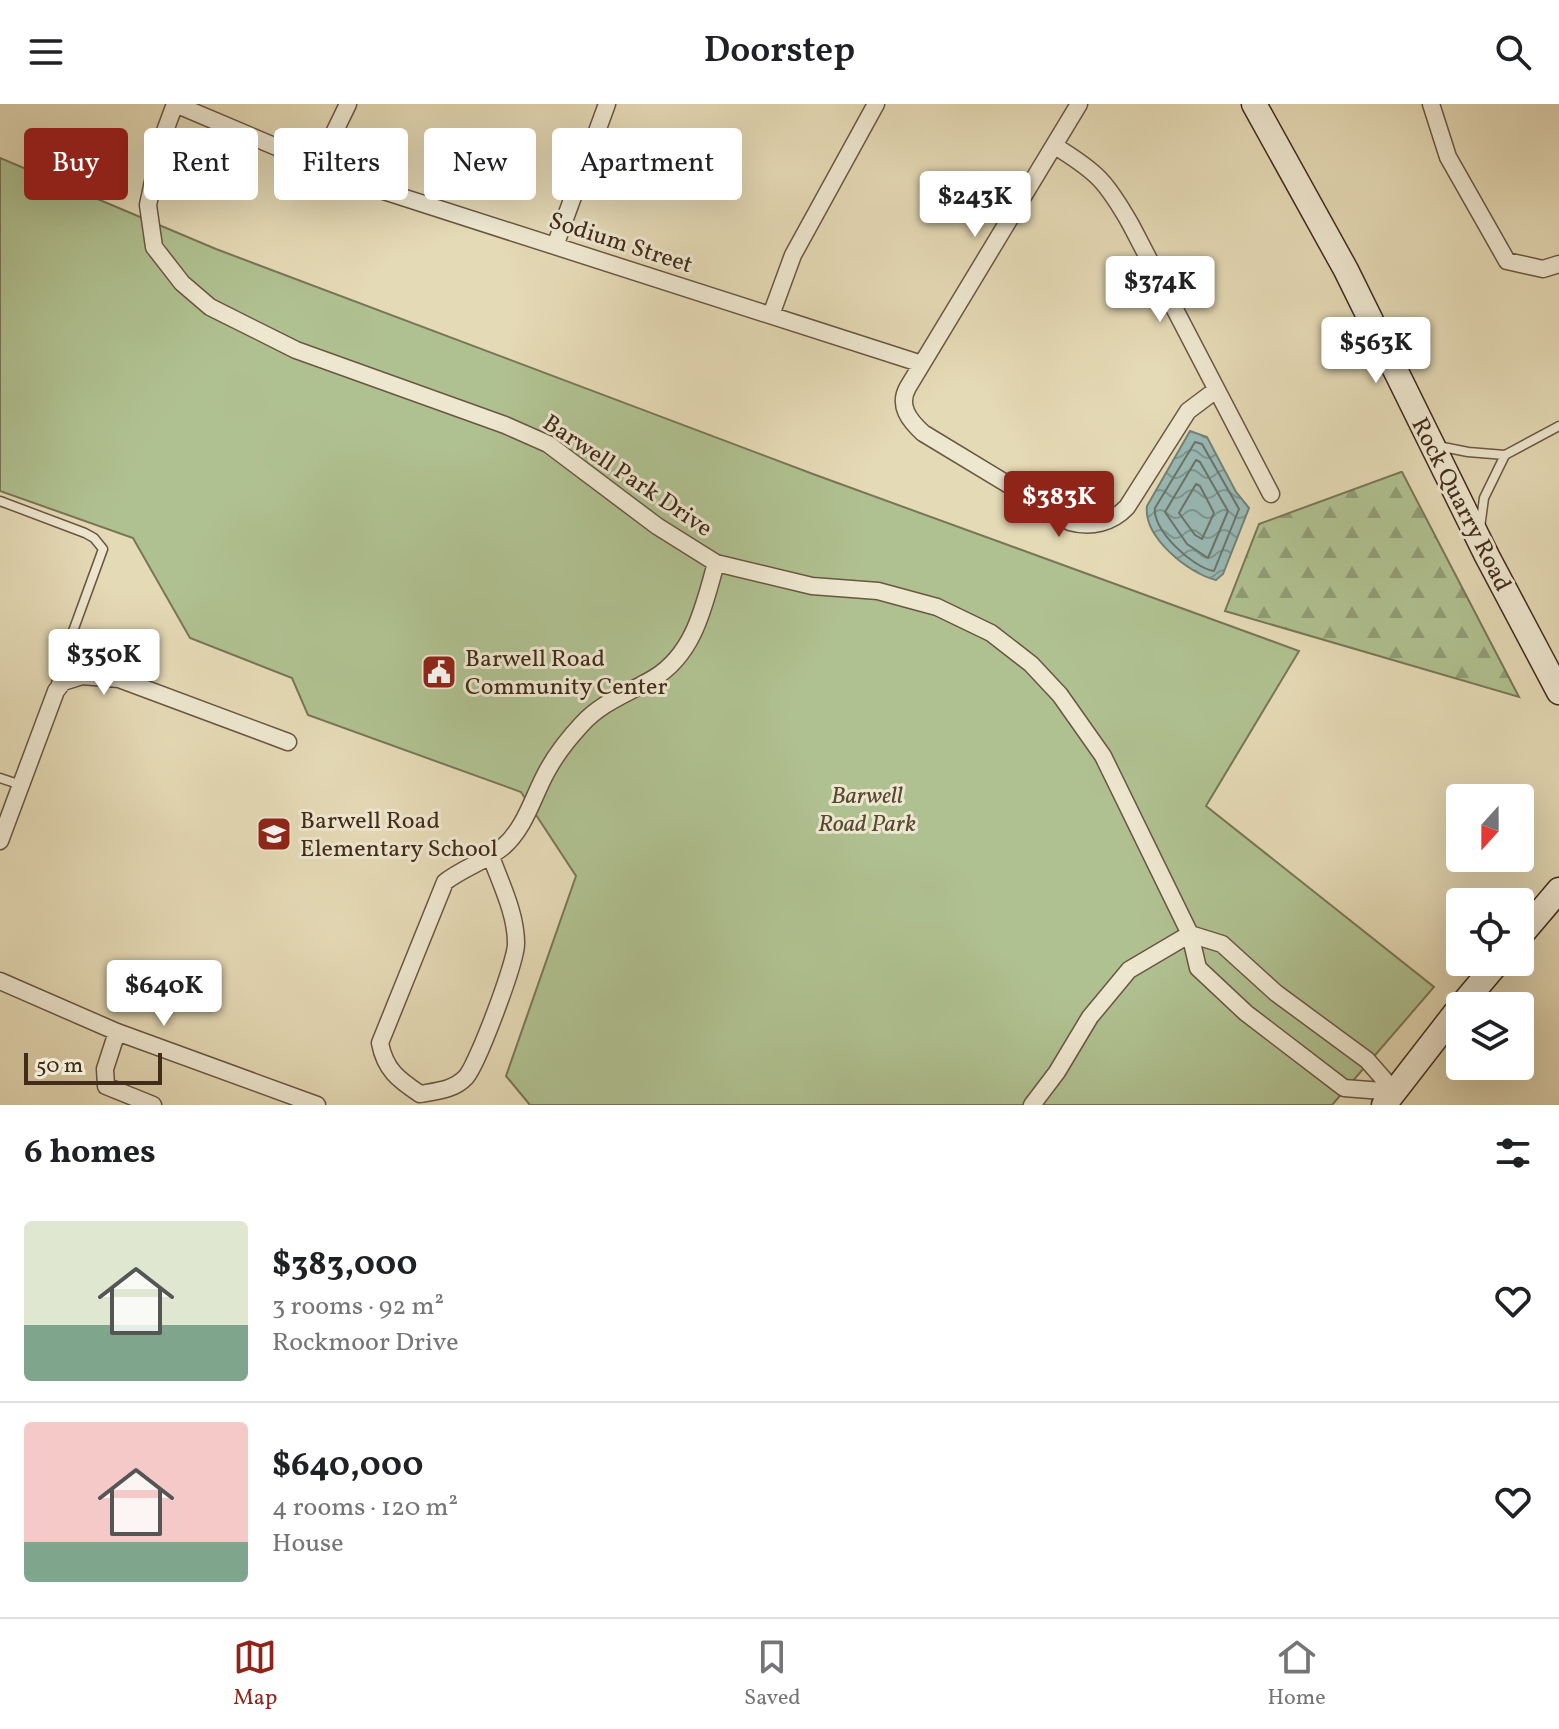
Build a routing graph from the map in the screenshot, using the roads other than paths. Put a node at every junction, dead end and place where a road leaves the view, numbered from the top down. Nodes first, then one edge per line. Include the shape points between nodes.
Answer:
1 (175, 104) edge
2 (348, 104) edge
3 (607, 104) edge
4 (876, 104) edge
5 (1079, 104) edge
6 (1254, 104) edge
7 (1431, 104) edge
8 (336, 128) edge
9 (1055, 146) junction
10 (274, 147) edge
11 (408, 199) edge
12 (555, 246) junction
13 (1559, 264) edge
14 (771, 315) junction
15 (922, 364) junction
16 (1216, 390) junction
17 (1559, 426) edge
18 (1432, 445) junction
19 (1505, 455) junction
20 (1271, 494) dead end
21 (0, 501) edge
22 (1479, 537) junction
23 (716, 563) junction
24 (56, 691) junction
25 (1559, 692) edge
26 (288, 742) dead end
27 (0, 778) edge
28 (21, 785) junction
29 (0, 841) edge
30 (490, 854) junction
31 (1559, 890) edge
32 (1534, 919) edge
33 (1190, 934) junction
34 (1486, 976) edge
35 (0, 981) edge
36 (1473, 992) edge
37 (1446, 1025) edge
38 (117, 1032) junction
39 (1389, 1098) edge
40 (153, 1105) edge
41 (317, 1105) edge
42 (1032, 1105) edge

1 - 10 street, Sodium Street
1 - 23 street, Barwell Park Drive via 148,205 154,247 182,283 210,307 296,350 548,444
2 - 8 street
3 - 12 street
4 - 14 street via 793,255
5 - 9 street
6 - 18 main road, Rock Quarry Road via 1346,270
7 - 13 street via 1448,157 1507,261 1543,269
9 - 15 street
9 - 16 street via 1109,186
11 - 12 street, Sodium Street
12 - 14 street, Sodium Street
14 - 15 street, Sodium Street
15 - 16 street via 904,394 906,416 923,433 1086,527 1117,518 1188,411
16 - 20 street
17 - 19 lane
18 - 19 lane
18 - 22 main road, Rock Quarry Road
19 - 22 lane via 1484,498
21 - 24 lane via 85,533 103,549 57,675
22 - 25 main road, Rock Quarry Road
23 - 30 street via 684,652 656,677 587,718 562,746 523,821 503,847
23 - 33 street, Barwell Park Drive via 812,586 878,591 937,607 991,633 1031,664 1103,756
24 - 26 street via 63,682 82,676 119,679
24 - 28 street
27 - 28 lane
28 - 29 street
30 - 30 street via 445,882 380,1043 383,1060 395,1077 420,1094 448,1089 467,1076 517,947
31 - 32 main road
33 - 39 street via 1222,944 1276,993 1367,1060
33 - 39 street, Barwell Park Drive via 1198,968 1246,1013 1344,1088
33 - 42 street via 1129,970 1090,1017
34 - 36 main road
35 - 38 street
37 - 39 main road
38 - 40 street via 105,1069 106,1086
38 - 41 street

